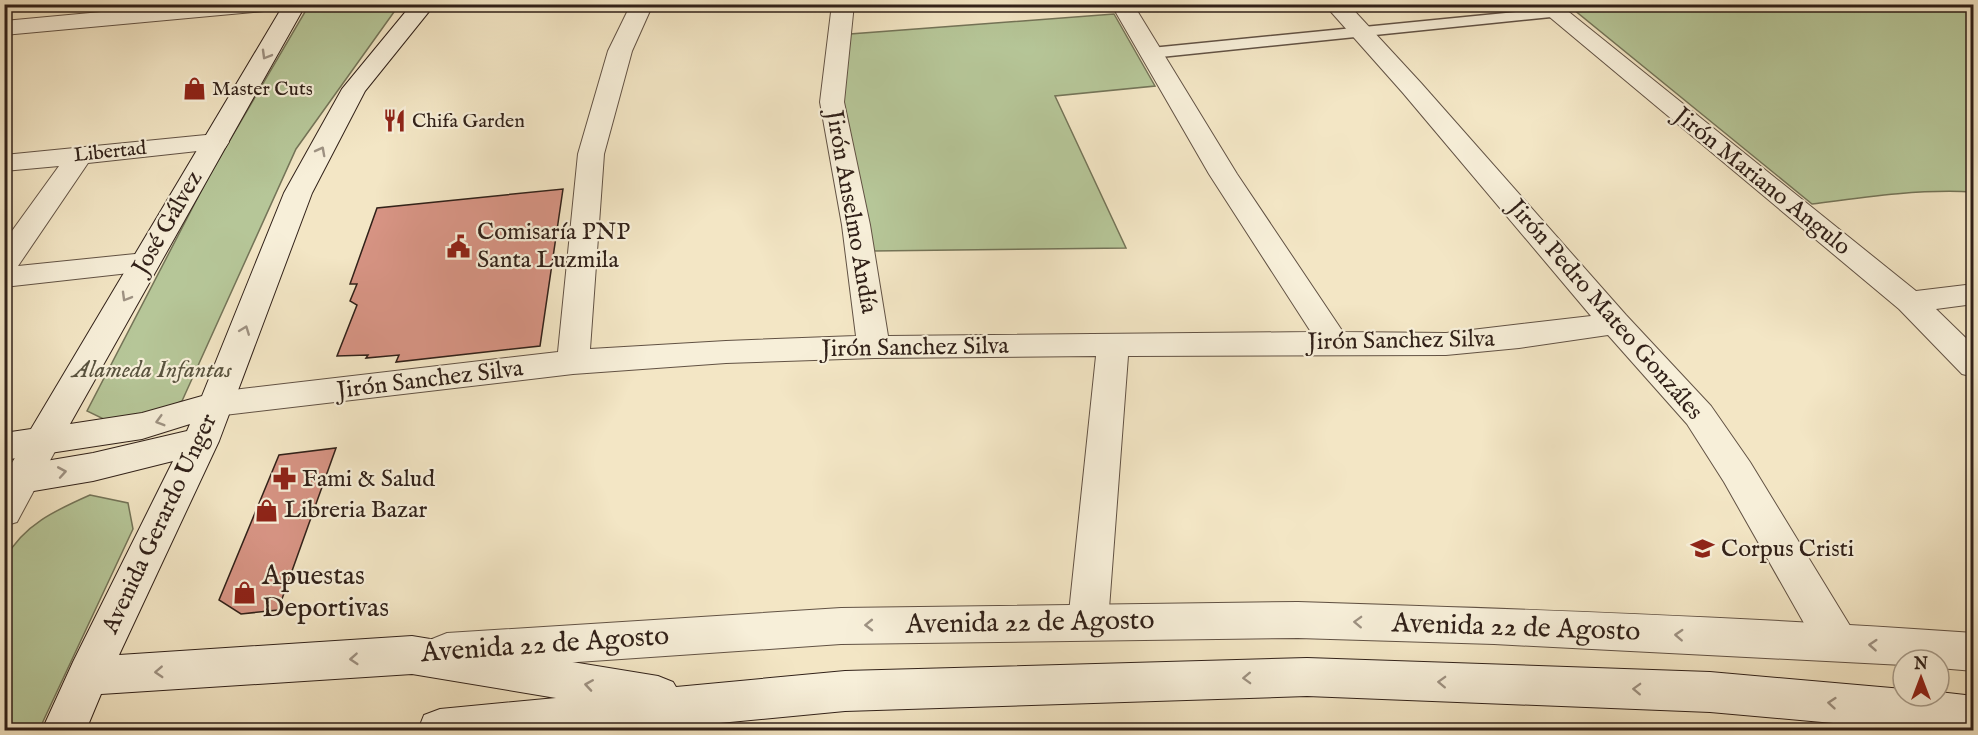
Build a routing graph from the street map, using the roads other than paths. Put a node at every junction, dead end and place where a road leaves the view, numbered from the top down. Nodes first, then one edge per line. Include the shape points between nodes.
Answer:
1 (264, 4) edge
2 (295, 4) edge
3 (424, 4) edge
4 (642, 4) edge
5 (843, 4) edge
6 (1122, 4) edge
7 (1335, 4) edge
8 (188, 8) edge
9 (1550, 9) edge
10 (4, 28) edge
11 (1360, 31) junction
12 (1151, 53) junction
13 (216, 142) junction
14 (80, 155) junction
15 (4, 163) edge
16 (145, 263) junction
17 (4, 264) edge
18 (4, 277) edge
19 (1974, 294) edge
20 (1910, 303) junction
21 (1615, 323) junction
22 (1334, 343) junction
23 (1113, 345) junction
24 (874, 347) junction
25 (573, 362) junction
26 (1974, 366) edge
27 (216, 404) junction
28 (201, 441) junction
29 (42, 442) junction
30 (4, 447) edge
31 (13, 481) edge
32 (4, 511) edge
33 (1088, 622) junction
34 (1837, 642) junction
35 (1974, 652) edge
36 (412, 655) junction
37 (88, 676) junction
38 (709, 703) junction
39 (1974, 716) edge
40 (64, 730) edge
41 (440, 730) edge

1 - 8 street
2 -> 13 street, José Gálvez
27 -> 3 street, Avenida Gerardo Unger via 298,193 354,89
4 - 25 street via 620,51 591,154
5 - 24 street, Jirón Anselmo Andía via 832,102
6 - 12 street
7 - 11 street, Jirón Pedro Mateo Gonzáles
8 - 10 street
9 - 11 lane
9 - 20 street, Jirón Mariano Angulo
11 - 12 lane
11 - 21 street, Jirón Pedro Mateo Gonzáles
12 - 22 street via 1223,174
13 - 14 street, Libertad
13 - 16 street, José Gálvez
14 - 15 street, Libertad
14 - 17 street
16 - 18 street
16 -> 29 street, José Gálvez
19 - 20 street
20 - 26 street, Jirón Mariano Angulo
21 - 22 street, Jirón Sanchez Silva via 1446,344
21 - 34 street, Jirón Pedro Mateo Gonzáles via 1699,415
22 - 23 street, Jirón Sanchez Silva
23 - 24 street, Jirón Sanchez Silva
23 - 33 street
24 - 25 street, Jirón Sanchez Silva
25 - 27 street, Jirón Sanchez Silva
27 - 28 street, Avenida Gerardo Unger
27 -> 29 street, Jirón Sanchez Silva via 142,426
31 -> 28 street
28 - 37 street, Avenida Gerardo Unger
29 - 30 street, Jirón Sanchez Silva
29 - 31 street, José Gálvez
31 - 32 street, José Gálvez
34 -> 33 street, Avenida 22 de Agosto via 1333,621
33 -> 36 street, Avenida 22 de Agosto via 841,626
35 -> 34 street, Avenida 22 de Agosto
36 -> 37 street, Avenida 22 de Agosto
38 -> 36 street
37 - 40 street, Avenida Gerardo Unger
39 -> 38 street via 1710,692 1306,676 845,691
38 - 41 street

